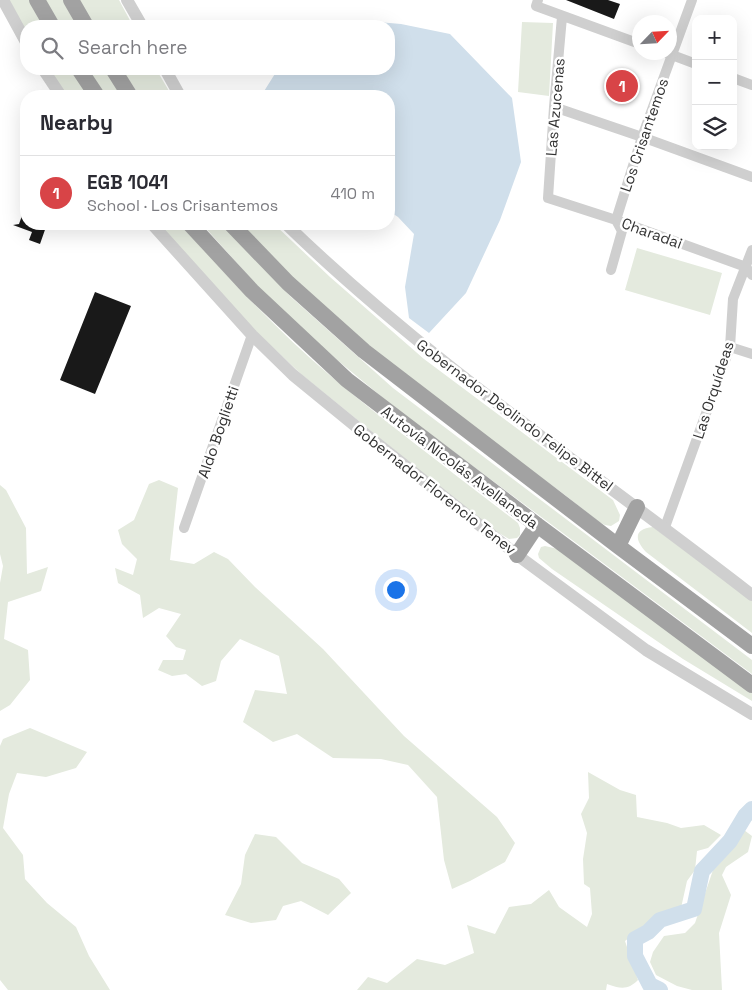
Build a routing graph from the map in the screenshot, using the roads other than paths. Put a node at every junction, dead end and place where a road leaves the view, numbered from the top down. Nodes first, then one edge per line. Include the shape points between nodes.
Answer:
1 (3, 0) edge
2 (37, 0) edge
3 (71, 0) edge
4 (127, 0) edge
5 (692, 0) edge
6 (536, 3) edge
7 (562, 17) junction
8 (49, 20) edge
9 (83, 20) edge
10 (139, 20) edge
11 (20, 31) edge
12 (677, 34) edge
13 (632, 41) edge
14 (677, 57) edge
15 (666, 60) edge
16 (692, 63) edge
17 (46, 75) edge
18 (83, 75) edge
19 (116, 75) edge
20 (168, 75) edge
21 (737, 79) edge
22 (752, 85) edge
23 (57, 90) edge
24 (93, 90) edge
25 (126, 90) edge
26 (177, 90) edge
27 (554, 107) junction
28 (642, 137) junction
29 (752, 177) edge
30 (548, 198) joint
31 (616, 220) junction
32 (157, 230) edge
33 (196, 230) edge
34 (237, 230) edge
35 (293, 230) edge
36 (752, 250) edge
37 (611, 270) dead end
38 (749, 271) edge
39 (252, 336) junction
40 (730, 347) junction
41 (752, 354) edge
42 (637, 507) junction
43 (537, 525) junction
44 (665, 527) junction
45 (184, 528) dead end
46 (618, 546) junction
47 (517, 555) junction
48 (752, 595) edge
49 (752, 646) edge
50 (752, 684) edge
51 (752, 714) edge

1 - 11 street
2 - 8 highway
3 - 9 highway
4 - 10 street
5 - 12 street, Los Crisantemos
6 - 7 street
7 - 13 street
7 - 27 street, Las Azucenas
14 - 16 street
15 - 28 street, Los Crisantemos
17 - 23 street
18 - 24 highway
19 - 25 highway
20 - 26 street
21 - 22 street
27 - 28 street
27 - 30 street, Las Azucenas
28 - 29 street
28 - 31 street, Los Crisantemos
30 - 31 street, Charadai
31 - 37 street, Los Crisantemos via 622,231
31 - 38 street, Charadai
32 - 39 street, Gobernador Florencio Tenev
33 - 43 highway, Autovía Nicolás Avellaneda via 252,291 342,375
34 - 46 highway via 288,283 364,350
35 - 42 street, Gobernador Deolindo Felipe Bittel via 447,365
36 - 38 street, Las Orquídeas
38 - 40 street, Las Orquídeas via 734,300
39 - 45 street, Aldo Boglietti
39 - 47 street, Gobernador Florencio Tenev via 339,413
40 - 41 street
40 - 44 street, Las Orquídeas
42 - 44 street, Gobernador Deolindo Felipe Bittel
42 - 46 highway
43 - 47 highway
43 - 50 highway, Autovía Nicolás Avellaneda
44 - 48 street, Gobernador Deolindo Felipe Bittel
46 - 49 highway
47 - 51 street, Gobernador Florencio Tenev via 646,650

